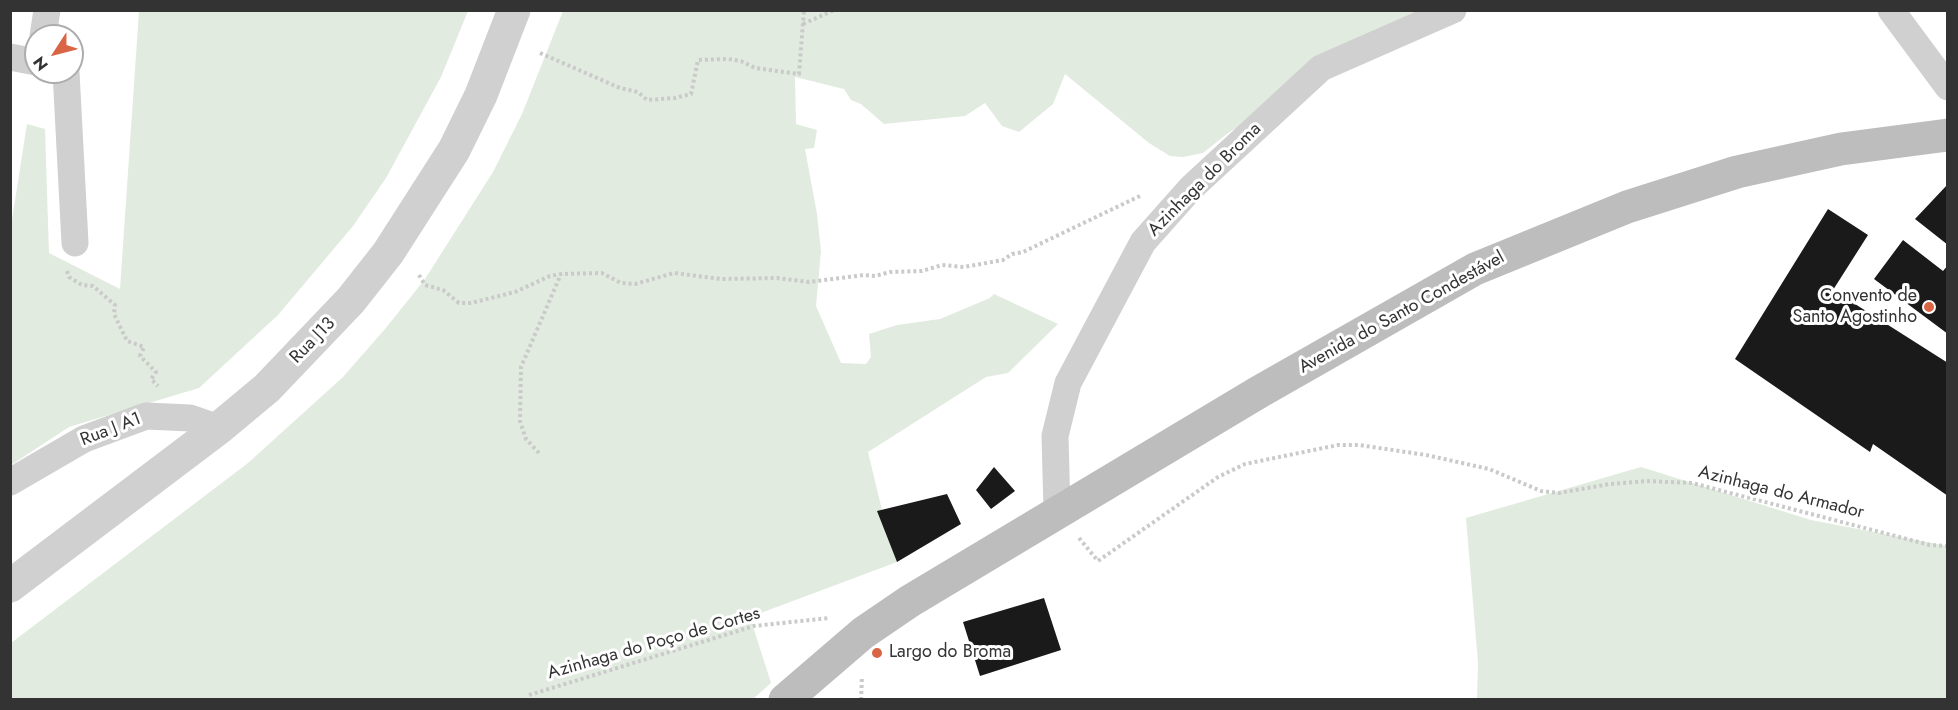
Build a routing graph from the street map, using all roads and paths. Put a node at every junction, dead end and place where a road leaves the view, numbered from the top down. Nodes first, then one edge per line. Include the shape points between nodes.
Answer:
1 (514, 10) edge
2 (804, 10) edge
3 (834, 10) edge
4 (1453, 10) edge
5 (1891, 10) edge
6 (804, 24) junction
7 (540, 53) dead end
8 (67, 84) edge
9 (1947, 87) edge
10 (1947, 135) edge
11 (1191, 188) junction
12 (75, 243) joint
13 (561, 274) junction
14 (419, 275) dead end
15 (205, 423) junction
16 (539, 453) dead end
17 (10, 482) edge
18 (1057, 511) junction
19 (1947, 546) edge
20 (10, 586) edge
21 (836, 617) dead end
22 (528, 695) dead end
23 (785, 699) edge

1 - 15 street, Rua J13 via 481,95 454,150 388,253 310,346 267,388
2 - 6 path
3 - 6 path
4 - 11 street, Azinhaga do Broma via 1321,69
5 - 9 street
6 - 7 path via 799,74 755,68 728,59 698,60 691,94 675,98 647,100 638,92
8 - 12 street
10 - 18 main road, Avenida do Santo Condestável via 1841,149 1737,172 1543,239 1466,274
11 - 13 path via 1168,186 1004,260 964,267 942,265 922,272 809,282 674,273 635,284 621,283 602,273
11 - 18 street, Azinhaga do Broma via 1143,242 1068,383 1055,436
12 - 15 path via 66,264 69,277 93,286 115,305 114,314 127,341 144,347 140,356 156,372 151,379
13 - 14 path via 515,292 471,303 459,303 443,290 425,285
13 - 16 path via 521,367 520,421 526,439
15 - 17 street, Rua J A1 via 146,416 84,439
15 - 20 street, Rua J13
18 - 19 path, Azinhaga do Armador via 1098,561 1218,477 1245,464 1338,445 1359,445 1489,469 1541,491 1559,493 1646,482 1692,483 1930,545
18 - 23 main road via 863,633
21 - 22 path, Azinhaga do Poço de Cortes via 754,626

